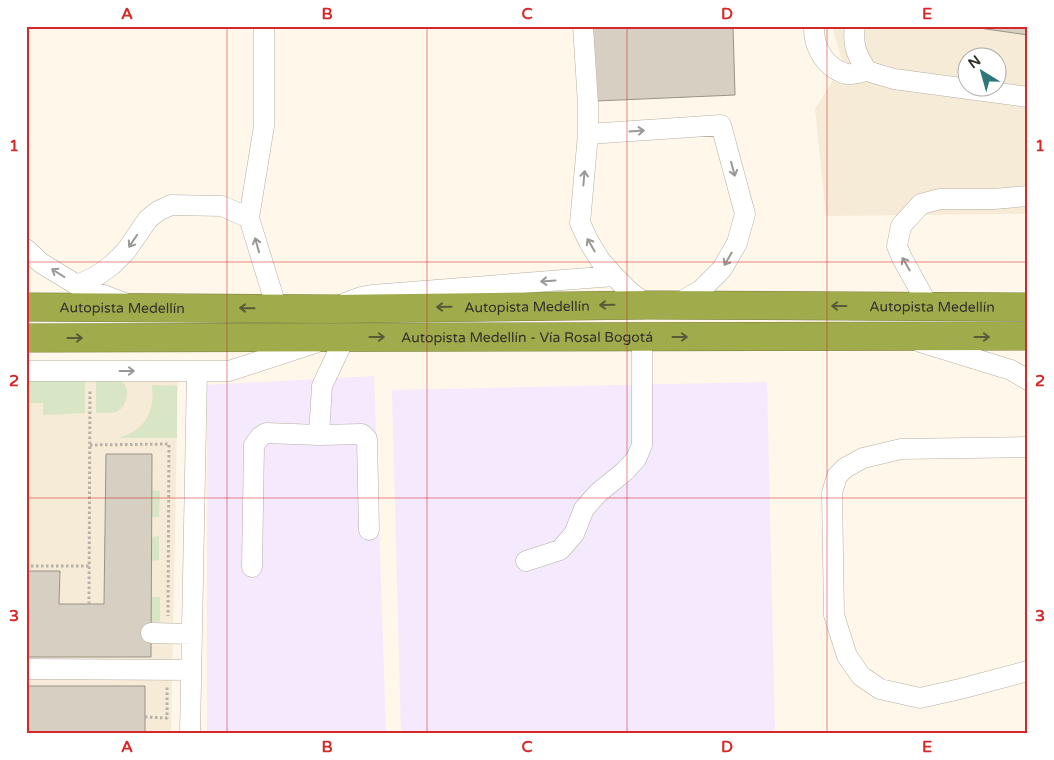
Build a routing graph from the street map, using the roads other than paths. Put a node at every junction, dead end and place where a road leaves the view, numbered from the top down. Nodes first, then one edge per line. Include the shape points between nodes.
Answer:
1 (264, 26) edge
2 (583, 26) edge
3 (814, 26) edge
4 (856, 26) edge
5 (867, 71) junction
6 (1028, 97) edge
7 (588, 134) junction
8 (1028, 194) edge
9 (249, 218) junction
10 (26, 249) edge
11 (614, 276) junction
12 (77, 285) junction
13 (661, 305) junction
14 (1028, 306) edge
15 (26, 307) edge
16 (134, 307) junction
17 (929, 307) junction
18 (332, 308) junction
19 (277, 309) junction
20 (1028, 336) edge
21 (642, 337) junction
22 (904, 337) junction
23 (26, 338) edge
24 (337, 338) junction
25 (26, 371) edge
26 (197, 371) junction
27 (1028, 380) edge
28 (319, 435) junction
29 (1028, 447) edge
30 (369, 530) dead end
31 (526, 561) dead end
32 (252, 567) dead end
33 (159, 633) road end
34 (192, 634) junction
35 (26, 669) edge
36 (191, 670) junction
37 (1028, 671) edge
38 (190, 734) edge

1 - 9 lane via 264,126
2 - 7 lane
3 - 5 lane via 816,45 832,67 849,75
4 - 5 lane via 856,51
5 - 6 lane via 894,79
11 -> 7 lane via 600,260 580,223
7 -> 13 lane via 721,125 745,214 737,243 722,269 701,290
17 -> 8 lane via 897,246 902,226 921,204 940,199 994,199
9 -> 12 lane via 222,206 171,205 148,219 112,265
19 -> 9 lane
12 -> 10 lane via 41,263
11 - 13 lane via 630,292
11 -> 18 lane via 372,295
12 - 16 lane
17 -> 13 highway, Autopista Medellín
13 -> 18 highway, Autopista Medellín
14 - 17 highway, Autopista Medellín
15 - 16 highway, Autopista Medellín
19 -> 16 highway, Autopista Medellín
18 - 19 highway, Autopista Medellín
22 -> 20 highway, Autopista Medellín - Vía Rosal Bogotá
21 -> 22 highway, Autopista Medellín - Vía Rosal Bogotá
24 -> 21 highway, Autopista Medellín - Vía Rosal Bogotá
21 - 31 lane via 642,445 636,459 584,509 574,534 560,550
22 - 27 lane via 1011,370
23 -> 24 highway, Autopista Medellín - Vía Rosal Bogotá
24 - 26 lane via 229,371
24 - 28 lane via 322,386
25 -> 26 lane
26 - 34 lane
28 - 30 lane via 362,434 367,439
28 - 32 lane via 266,433 254,445
29 - 37 lane via 901,449 863,458 845,468 836,476 832,493 834,615 847,656 861,676 880,689 920,698
33 - 34 lane
34 - 36 lane
35 - 36 lane
36 - 38 lane

